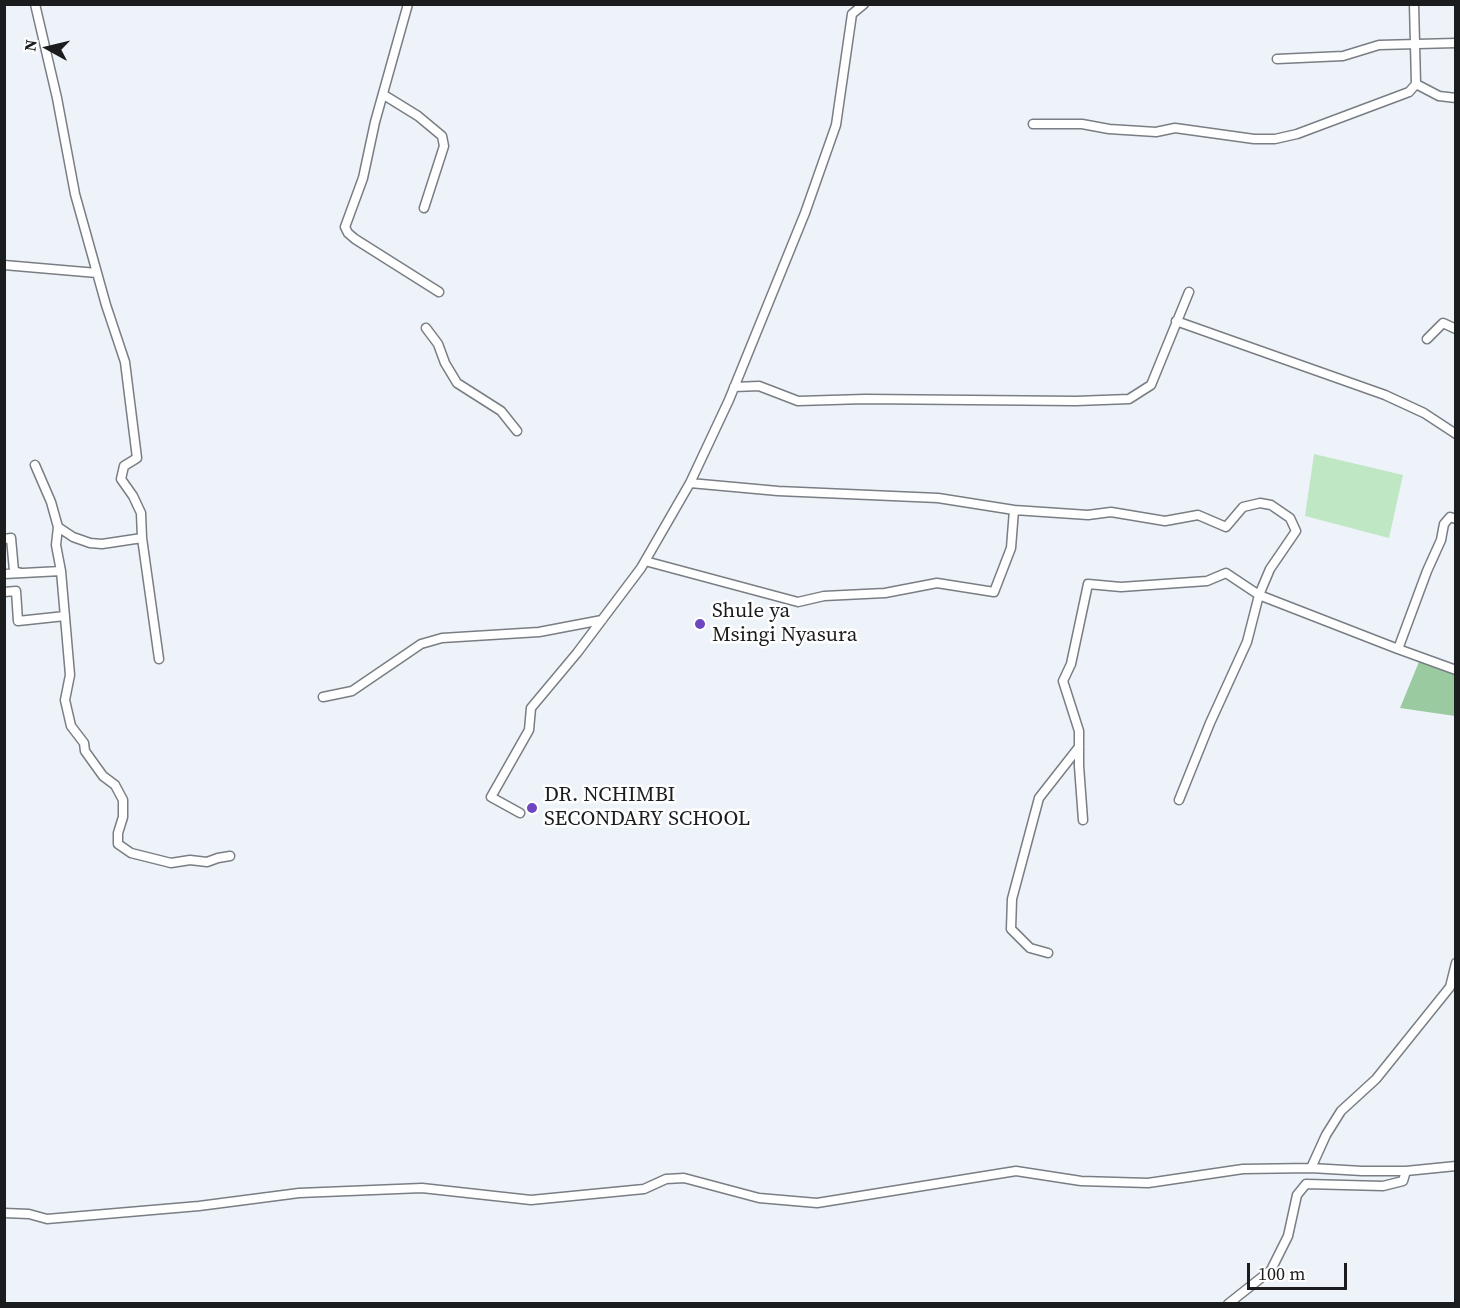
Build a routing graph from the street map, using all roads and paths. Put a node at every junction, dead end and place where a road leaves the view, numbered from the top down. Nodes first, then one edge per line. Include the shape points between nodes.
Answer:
1 (35, 4) edge
2 (408, 4) edge
3 (864, 4) edge
4 (1414, 4) edge
5 (1415, 43) junction
6 (1455, 43) edge
7 (1277, 59) dead end
8 (1416, 84) junction
9 (384, 95) junction
10 (1455, 98) edge
11 (1033, 124) dead end
12 (424, 208) dead end
13 (4, 265) edge
14 (97, 273) junction
15 (439, 292) dead end
16 (1188, 292) dead end
17 (1176, 321) junction
18 (426, 328) dead end
19 (1455, 329) edge
20 (1427, 339) dead end
21 (734, 387) junction
22 (517, 431) dead end
23 (1455, 434) edge
24 (35, 465) dead end
25 (690, 483) junction
26 (1014, 510) junction
27 (1455, 519) edge
28 (58, 527) junction
29 (142, 538) junction
30 (4, 539) edge
31 (645, 561) junction
32 (61, 571) junction
33 (21, 573) junction
34 (4, 574) edge
35 (4, 592) edge
36 (1258, 595) junction
37 (65, 616) junction
38 (602, 620) junction
39 (1398, 649) junction
40 (159, 659) dead end
41 (1455, 670) edge
42 (323, 697) dead end
43 (1080, 746) junction
44 (1079, 766) junction
45 (1061, 771) junction
46 (1179, 800) dead end
47 (520, 813) dead end
48 (1083, 820) dead end
49 (230, 856) dead end
50 (1048, 953) dead end
51 (1455, 963) edge
52 (1453, 984) edge
53 (1455, 1166) edge
54 (1311, 1168) junction
55 (1406, 1171) junction
56 (4, 1213) edge
57 (1228, 1304) edge

1 - 14 street via 75,194
2 - 9 street
3 - 21 street via 852,14 836,125 805,213
4 - 5 street
5 - 6 street
5 - 7 street via 1379,45 1343,56
5 - 8 street
8 - 10 street via 1439,96
8 - 11 street via 1392,100 1275,139 1175,128 1155,132 1082,124
9 - 12 street via 442,136 444,146
9 - 15 street via 363,178 345,227 355,239
13 - 14 street
14 - 29 street via 125,362 137,458 124,466 121,480 141,513
16 - 17 street
17 - 21 street via 1151,385 1129,399 798,401 759,386
17 - 23 street via 1385,395 1424,413
18 - 22 street via 457,383 501,411
19 - 20 street via 1443,323
21 - 25 street
24 - 28 street
25 - 26 street via 938,498
25 - 31 street
26 - 31 street via 1011,548 994,592 938,583 798,602
26 - 36 street via 1088,515 1111,512 1165,521 1198,516 1226,527 1243,507 1271,505 1290,518 1296,531
27 - 39 street via 1450,517 1444,524
28 - 29 street via 90,543
28 - 32 street via 56,545
29 - 40 street
30 - 33 street via 11,538 14,571
31 - 38 street
32 - 33 street
32 - 37 street
33 - 34 street
35 - 37 street via 16,591 18,621
36 - 39 street
36 - 43 street via 1226,573 1207,581 1121,587 1088,584 1071,663 1063,681 1080,731
36 - 46 street via 1247,642
37 - 49 street via 70,675 65,700 71,726 123,800 118,844 131,853 171,862 207,862
38 - 42 street via 539,632 442,638 421,644 352,691
38 - 47 street via 531,708 529,730 491,797
39 - 41 street
43 - 44 street
43 - 45 street
44 - 45 street
44 - 48 street
45 - 50 street via 1039,798 1011,912 1011,929 1017,937 1030,948
51 - 52 street
52 - 54 street via 1376,1079 1341,1111
53 - 55 street
54 - 55 street
54 - 56 street via 1243,1168 1148,1183 1081,1181 1016,1171 817,1203 759,1198 684,1178 666,1179 644,1189 531,1200 422,1188 299,1193 46,1219
55 - 57 street via 1403,1181 1383,1186 1306,1184 1297,1196 1288,1236 1271,1270

